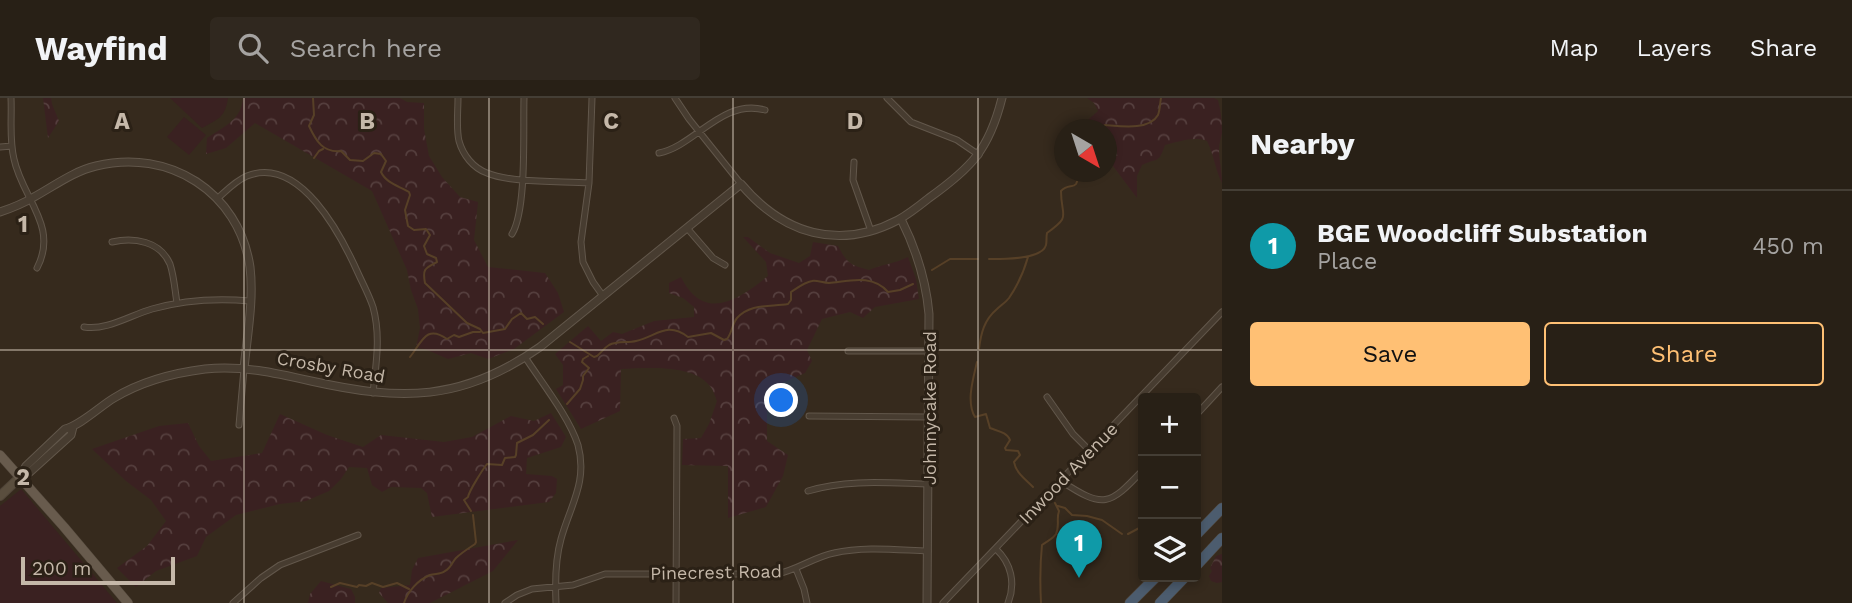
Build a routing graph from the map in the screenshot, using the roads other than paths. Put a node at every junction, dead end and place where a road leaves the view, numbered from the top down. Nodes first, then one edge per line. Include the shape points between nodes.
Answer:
1 (11, 98) edge
2 (458, 98) edge
3 (524, 98) edge
4 (592, 98) edge
5 (675, 98) edge
6 (887, 98) edge
7 (1002, 98) edge
8 (765, 110) dead end
9 (698, 130) junction
10 (12, 146) junction
11 (0, 147) edge
12 (659, 153) dead end
13 (979, 155) junction
14 (854, 162) dead end
15 (522, 179) junction
16 (589, 183) junction
17 (741, 184) junction
18 (31, 199) junction
19 (217, 199) junction
20 (0, 212) edge
21 (901, 219) junction
22 (687, 228) junction
23 (871, 231) junction
24 (512, 234) dead end
25 (112, 243) dead end
26 (725, 265) dead end
27 (37, 268) dead end
28 (603, 296) junction
29 (250, 301) junction
30 (177, 303) junction
31 (1222, 312) edge
32 (84, 327) dead end
33 (848, 351) dead end
34 (930, 351) junction
35 (525, 357) junction
36 (244, 369) junction
37 (1222, 387) edge
38 (373, 393) junction
39 (1047, 397) dead end
40 (1201, 410) edge
41 (809, 416) dead end
42 (929, 417) junction
43 (674, 418) dead end
44 (239, 425) dead end
45 (1090, 451) junction
46 (0, 455) edge
47 (1138, 475) edge
48 (20, 477) junction
49 (1061, 481) junction
50 (929, 484) junction
51 (808, 491) dead end
52 (0, 496) edge
53 (1222, 508) edge
54 (1201, 530) edge
55 (358, 535) dead end
56 (1222, 538) edge
57 (996, 549) junction
58 (928, 551) junction
59 (1201, 561) edge
60 (796, 569) junction
61 (676, 574) junction
62 (1151, 582) edge
63 (1180, 582) edge
64 (555, 586) junction
65 (128, 603) edge
66 (233, 603) edge
67 (505, 603) edge
68 (556, 603) edge
69 (676, 603) edge
70 (807, 603) edge
71 (927, 603) edge
72 (943, 603) edge
73 (1008, 603) edge
74 (1130, 603) edge
75 (1160, 603) edge

1 - 10 street
2 - 15 street via 459,140 472,163 486,173
3 - 15 street
4 - 16 street
5 - 9 street
6 - 13 street via 911,122 957,140
7 - 13 street
8 - 9 street via 752,106 727,111
9 - 12 street via 674,149
9 - 17 street
10 - 11 street
10 - 18 street
13 - 21 street via 957,178
14 - 23 street via 853,180
15 - 16 street
15 - 24 street via 519,216
16 - 28 street via 583,262
17 - 22 street, Crosby Road
17 - 23 street via 769,212 801,229 832,236
18 - 19 street via 69,177 122,161 177,171
18 - 20 street
18 - 27 street via 43,226
19 - 29 street via 243,242 250,269
19 - 38 street via 247,176 271,173 298,186 328,216 373,307 377,342
21 - 23 street
21 - 34 street, Johnnycake Road via 925,281
22 - 26 street
22 - 28 street, Crosby Road
25 - 30 street via 138,240 162,252 169,262
28 - 35 street, Crosby Road
29 - 30 street
29 - 36 street
30 - 32 street via 97,328
31 - 45 street, Inwood Avenue
33 - 34 street
34 - 42 street, Johnnycake Road
35 - 38 street, Crosby Road via 489,376 451,388 413,394
35 - 64 street via 571,429 581,459 576,498 557,554
36 - 38 street, Crosby Road
36 - 44 street
36 - 48 street, Crosby Road via 182,373 151,380 117,396 65,429
37 - 40 street
39 - 45 street
41 - 42 street
42 - 50 street, Johnnycake Road
43 - 61 street
45 - 49 street, Inwood Avenue
46 - 48 main road
47 - 49 street via 1108,500 1088,498
48 - 52 main road, Crosby Road
48 - 65 main road
49 - 57 street, Inwood Avenue
50 - 51 street via 849,482
50 - 58 street, Johnnycake Road
53 - 54 highway
55 - 66 street via 280,565
56 - 59 highway
57 - 72 street, Inwood Avenue
57 - 73 street via 1010,569
58 - 60 street, Pinecrest Road via 846,550
58 - 71 street, Johnnycake Road
60 - 61 street, Pinecrest Road via 767,575
60 - 70 street
61 - 64 street, Pinecrest Road via 605,574
61 - 69 street
62 - 74 highway
63 - 75 highway
64 - 67 street, Pinecrest Road via 524,592
64 - 68 street

